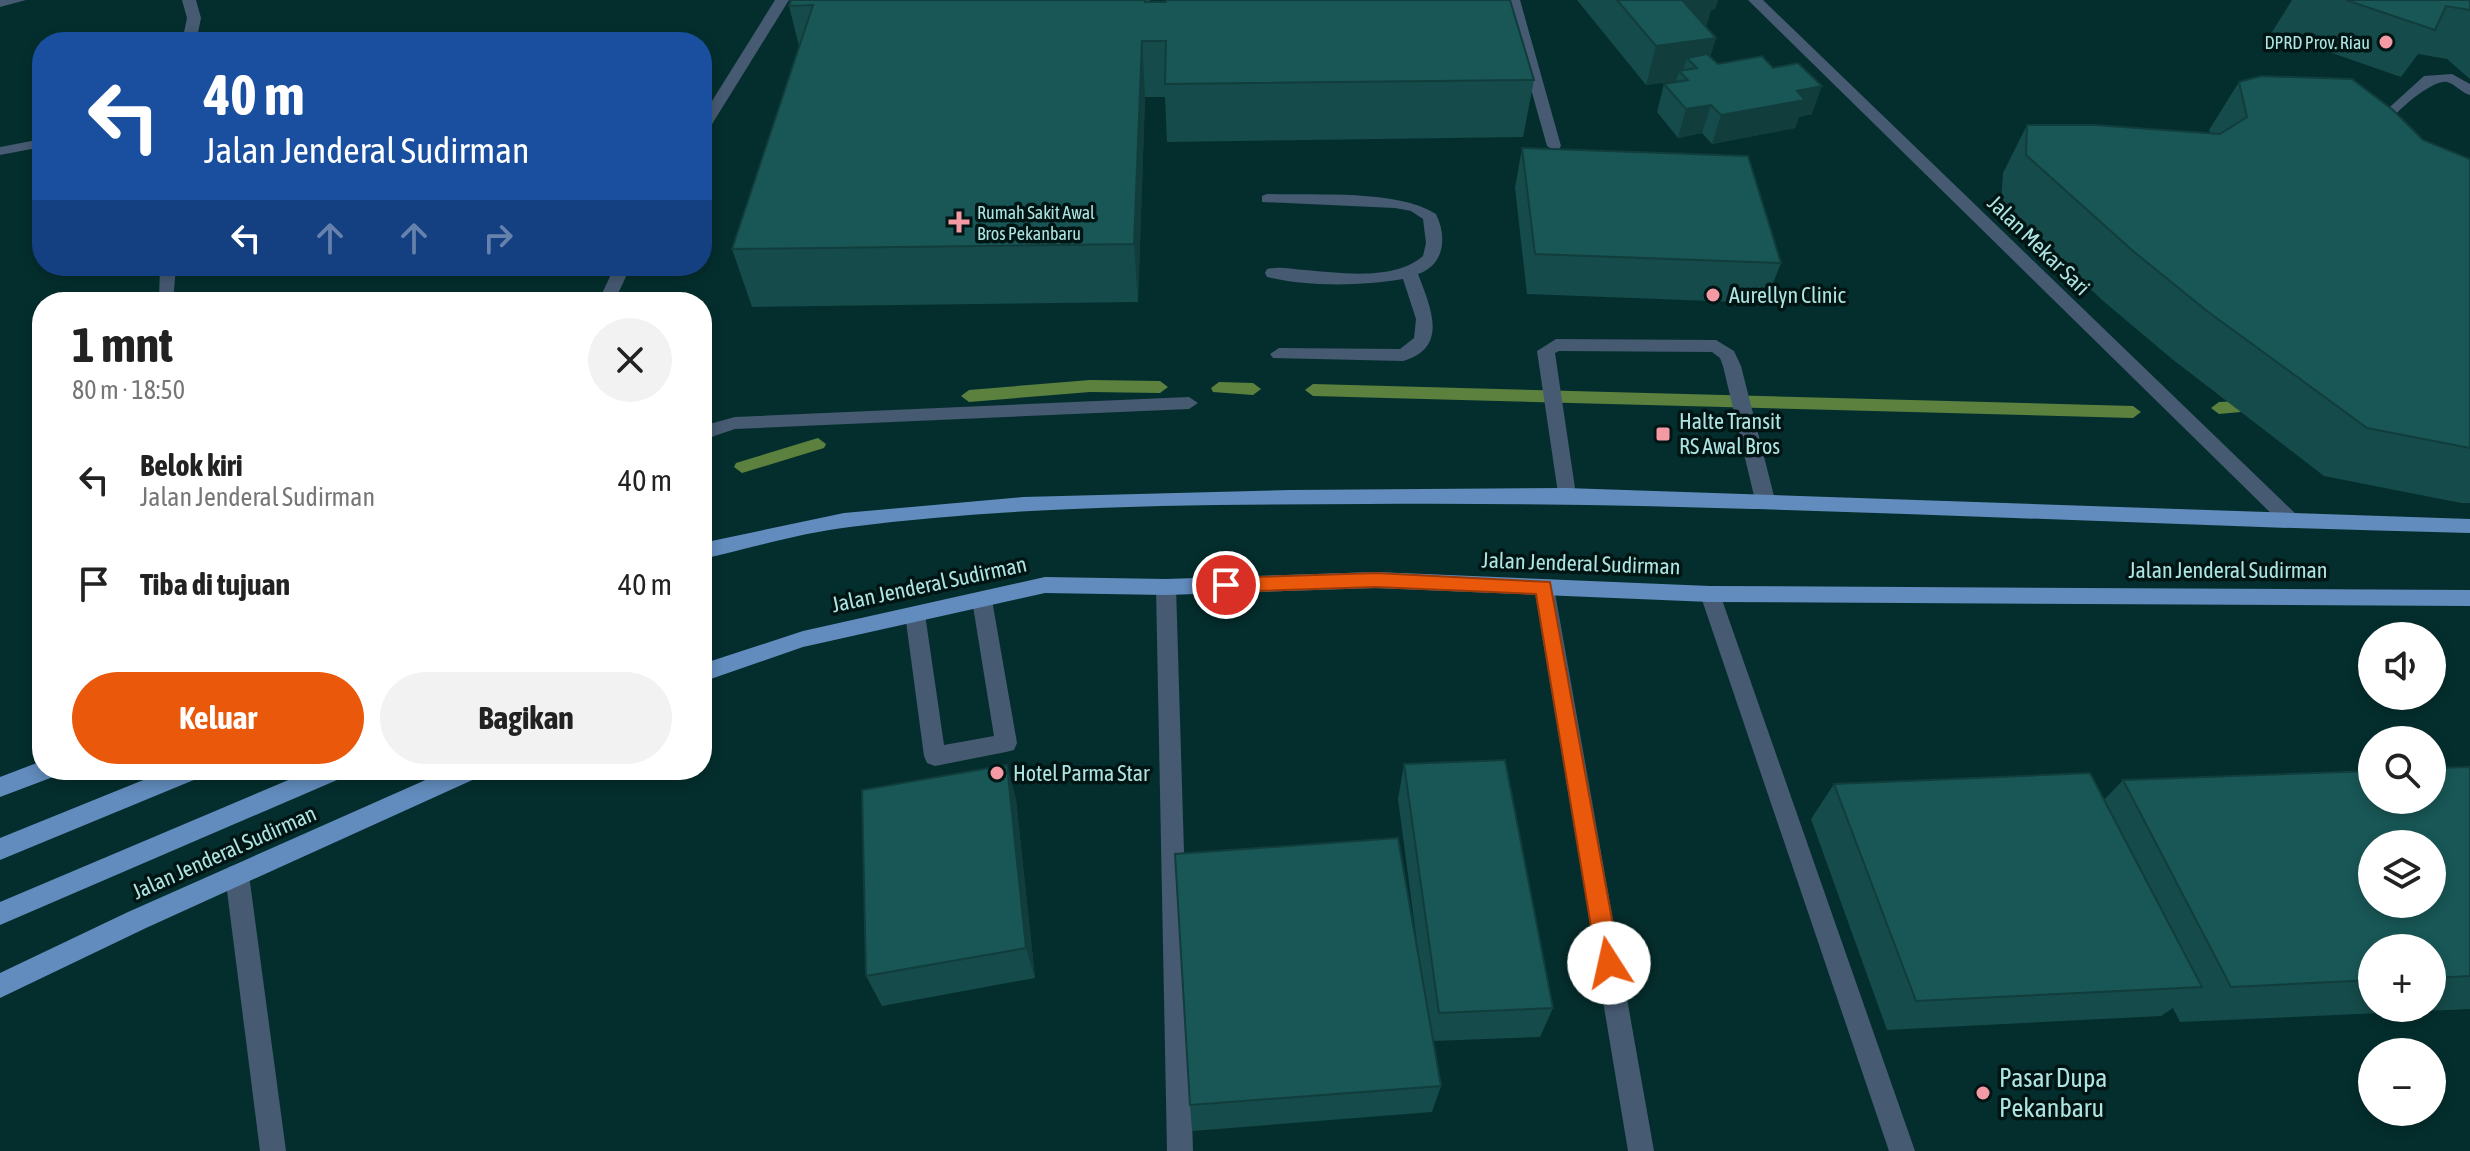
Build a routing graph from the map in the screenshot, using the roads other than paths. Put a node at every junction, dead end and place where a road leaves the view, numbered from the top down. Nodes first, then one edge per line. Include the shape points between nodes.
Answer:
1 (19, 0) edge
2 (189, 0) edge
3 (782, 0) edge
4 (1513, 0) edge
5 (1755, 0) edge
6 (0, 3) edge
7 (191, 32) edge
8 (2470, 91) edge
9 (712, 113) edge
10 (32, 145) edge
11 (1554, 146) edge
12 (2390, 148) edge
13 (0, 151) edge
14 (1267, 199) dead end
15 (1273, 273) dead end
16 (1409, 273) junction
17 (1279, 354) dead end
18 (1189, 403) dead end
19 (712, 430) edge
20 (1566, 495) junction
21 (1765, 500) junction
22 (2292, 522) junction
23 (2470, 526) edge
24 (712, 549) edge
25 (1166, 587) junction
26 (1544, 587) junction
27 (1710, 594) junction
28 (2470, 598) edge
29 (982, 600) junction
30 (915, 614) junction
31 (712, 664) edge
32 (32, 775) edge
33 (169, 780) edge
34 (313, 780) edge
35 (449, 780) edge
36 (0, 787) edge
37 (0, 849) edge
38 (237, 875) junction
39 (0, 914) edge
40 (0, 986) edge
41 (273, 1151) edge
42 (1180, 1151) edge
43 (1641, 1151) edge
44 (1902, 1151) edge

1 - 6 street
2 - 7 street
3 - 9 street
4 - 11 street
5 - 22 street, Jalan Mekar Sari
8 - 12 street via 2452,78 2429,79 2377,125
10 - 13 street
14 - 16 street via 1416,208 1430,217 1435,248 1424,267
15 - 16 street
16 - 17 street via 1426,328 1415,350 1403,355
18 - 19 street via 735,423
20 - 21 main road
20 - 21 street via 1546,351 1556,345 1716,346 1728,355
20 - 24 main road via 1023,504 844,520
21 - 22 main road
22 - 23 main road
25 - 26 main road, Jalan Jenderal Sudirman via 1376,580
25 - 29 main road, Jalan Jenderal Sudirman via 1045,585
25 - 42 street
26 - 27 main road, Jalan Jenderal Sudirman
26 - 43 street
27 - 28 main road, Jalan Jenderal Sudirman
27 - 44 street
29 - 30 main road, Jalan Jenderal Sudirman
29 - 30 street via 1006,743 935,756
30 - 31 main road, Jalan Jenderal Sudirman
32 - 36 main road
33 - 37 main road
34 - 39 main road
35 - 38 main road, Jalan Jenderal Sudirman
38 - 40 main road, Jalan Jenderal Sudirman
38 - 41 street

